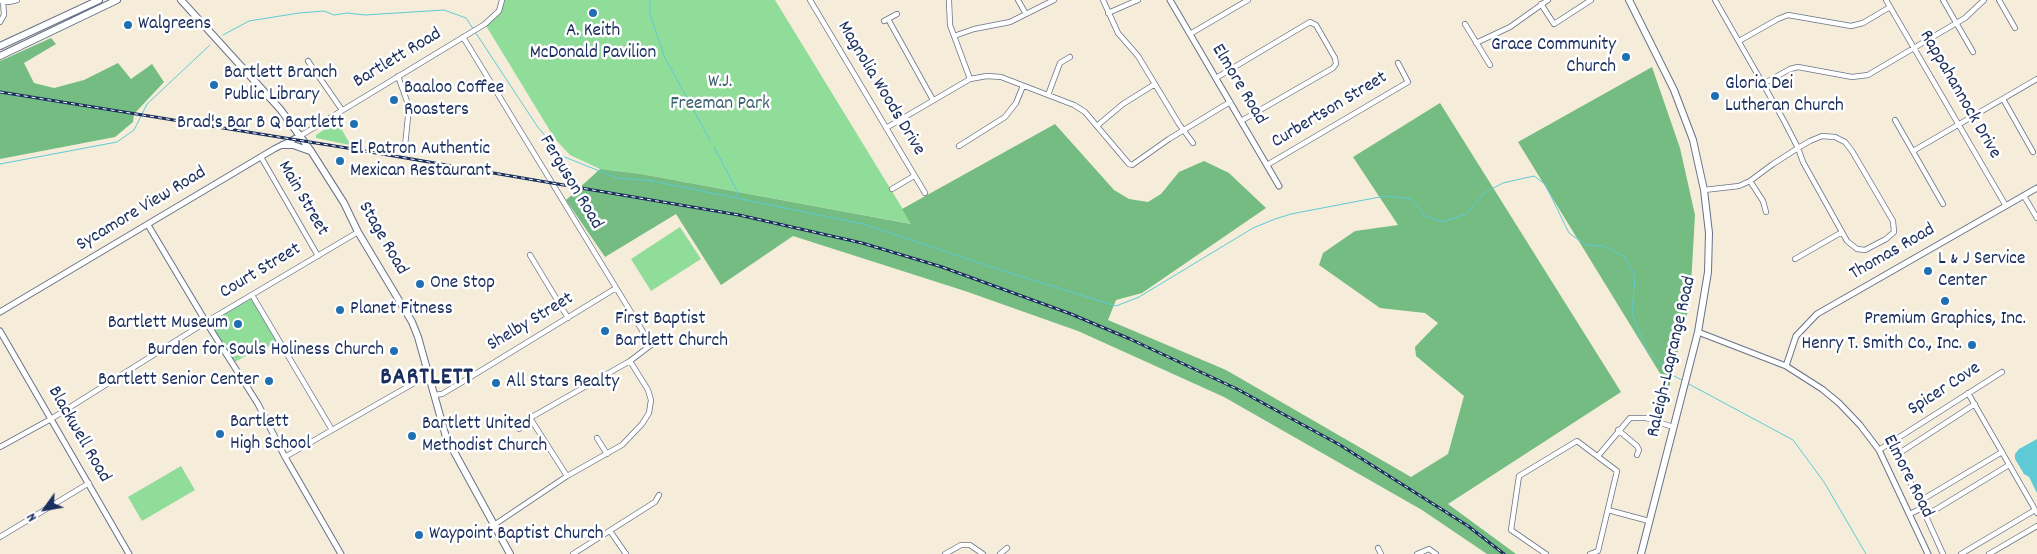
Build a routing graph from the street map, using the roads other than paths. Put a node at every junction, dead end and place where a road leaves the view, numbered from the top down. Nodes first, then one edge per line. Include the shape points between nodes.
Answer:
1 (3, 0) edge
2 (17, 0) edge
3 (97, 0) edge
4 (117, 0) edge
5 (181, 0) edge
6 (502, 0) edge
7 (810, 0) edge
8 (949, 0) edge
9 (1018, 0) edge
10 (1054, 0) edge
11 (1102, 0) edge
12 (1138, 0) edge
13 (1170, 0) edge
14 (1248, 0) edge
15 (1548, 0) edge
16 (1591, 0) edge
17 (1629, 0) edge
18 (1715, 0) edge
19 (1886, 0) edge
20 (1943, 0) edge
21 (1984, 0) edge
22 (1999, 0) edge
23 (1541, 4) junction
24 (1890, 7) junction
25 (101, 9) junction
26 (1108, 13) junction
27 (897, 14) dead end
28 (1026, 14) junction
29 (0, 22) edge
30 (1956, 23) junction
31 (1465, 24) dead end
32 (2015, 28) dead end
33 (1190, 34) junction
34 (954, 36) junction
35 (463, 37) junction
36 (1739, 41) junction
37 (1476, 43) junction
38 (0, 46) edge
39 (1914, 48) junction
40 (1973, 52) dead end
41 (0, 56) edge
42 (1070, 57) dead end
43 (308, 61) dead end
44 (1398, 63) dead end
45 (1490, 65) dead end
46 (398, 76) junction
47 (1216, 78) junction
48 (970, 79) junction
49 (2037, 79) edge
50 (1155, 84) junction
51 (1763, 84) junction
52 (1023, 86) junction
53 (1048, 95) junction
54 (2003, 99) junction
55 (932, 100) junction
56 (1230, 102) junction
57 (342, 110) junction
58 (1895, 120) dead end
59 (1241, 121) junction
60 (1098, 125) junction
61 (1959, 125) junction
62 (886, 128) junction
63 (1184, 130) junction
64 (300, 136) junction
65 (1194, 143) dead end
66 (283, 144) junction
67 (405, 146) dead end
68 (959, 146) dead end
69 (1798, 148) junction
70 (311, 151) junction
71 (1913, 151) junction
72 (2033, 152) dead end
73 (261, 157) junction
74 (1267, 165) junction
75 (914, 176) junction
76 (1750, 181) junction
77 (1279, 186) dead end
78 (2037, 188) edge
79 (892, 189) dead end
80 (1704, 190) junction
81 (925, 193) dead end
82 (2024, 196) junction
83 (1943, 204) dead end
84 (2006, 206) junction
85 (1766, 212) dead end
86 (2037, 218) edge
87 (148, 225) junction
88 (358, 232) junction
89 (1842, 232) junction
90 (530, 255) dead end
91 (318, 256) junction
92 (1795, 259) dead end
93 (616, 288) junction
94 (252, 295) junction
95 (0, 312) edge
96 (568, 318) junction
97 (206, 322) junction
98 (0, 331) edge
99 (1698, 332) junction
100 (630, 361) junction
101 (1786, 366) junction
102 (2002, 372) dead end
103 (428, 376) junction
104 (1968, 393) junction
105 (434, 395) junction
106 (1975, 404) junction
107 (530, 418) junction
108 (51, 419) junction
109 (1673, 427) junction
110 (518, 429) dead end
111 (332, 430) junction
112 (1618, 430) junction
113 (597, 438) dead end
114 (0, 448) edge
115 (1879, 450) junction
116 (2002, 452) junction
117 (607, 454) junction
118 (1637, 455) dead end
119 (1598, 456) junction
120 (285, 457) junction
121 (2009, 465) junction
122 (567, 476) junction
123 (89, 483) junction
124 (659, 495) dead end
125 (1922, 508) junction
126 (1608, 510) junction
127 (2036, 512) edge
128 (1910, 514) junction
129 (1649, 521) junction
130 (494, 525) junction
131 (2037, 526) edge
132 (610, 531) junction
133 (0, 537) edge
134 (1007, 548) dead end
135 (1378, 548) dead end
136 (127, 553) edge
137 (341, 554) edge
138 (510, 554) edge
139 (573, 554) edge
140 (626, 554) edge
141 (945, 554) edge
142 (983, 554) edge
143 (1000, 554) edge
144 (1382, 554) edge
145 (1416, 554) edge
146 (1436, 554) edge
147 (1546, 554) edge
148 (1590, 554) edge
149 (1642, 554) edge
150 (1928, 554) edge
151 (1942, 554) edge
152 (1961, 554) edge
153 (1989, 554) edge

1 - 2 street
1 - 29 street via 4,17
3 - 25 street
3 - 38 main road
4 - 25 main road
5 - 64 main road, Stage Road via 280,109
6 - 35 street, Bartlett Road via 498,11 485,24
7 - 62 street, Magnolia Woods Drive
8 - 34 street
9 - 28 street
10 - 28 street
11 - 26 street
12 - 26 street
13 - 33 street, Elmore Road
14 - 33 street
15 - 23 street
16 - 23 street via 1554,24
17 - 80 main road, Raleigh-Lagrange Road via 1674,90 1693,140
18 - 36 street
19 - 24 street, Rappahannock Drive
20 - 30 street
21 - 30 street
22 - 32 street
23 - 37 street via 1514,25
24 - 36 street via 1863,23 1851,26 1788,15
24 - 39 street, Rappahannock Drive
25 - 41 main road
26 - 50 street via 1118,33 1138,56
27 - 55 street via 886,20
28 - 34 street via 1004,24
30 - 39 street
30 - 40 street
31 - 37 street
33 - 47 street, Elmore Road
34 - 48 street
35 - 46 street, Bartlett Road
35 - 93 street, Ferguson Road
36 - 51 street
37 - 45 street
39 - 51 street via 1864,76 1852,77 1800,67
39 - 61 street, Rappahannock Drive
42 - 53 street via 1060,63
43 - 57 street
44 - 74 street, Curbertson Street via 1408,82
46 - 57 street, Bartlett Road
46 - 67 street via 409,107
47 - 56 street, Elmore Road
47 - 59 street via 1313,22 1335,58 1336,65
48 - 52 street via 990,76
48 - 55 street
49 - 54 street
50 - 60 street
50 - 63 street
51 - 69 street
52 - 53 street
52 - 68 street via 1005,117
53 - 60 street via 1078,107
54 - 61 street
54 - 72 street
55 - 62 street
56 - 59 street, Elmore Road
56 - 63 street
57 - 64 street, Bartlett Road
58 - 71 street
59 - 74 street, Elmore Road
60 - 63 street via 1132,165
61 - 71 street
61 - 84 street, Rappahannock Drive
62 - 75 street, Magnolia Woods Drive
63 - 65 street
64 - 66 street, Sycamore View Road
64 - 70 main road, Stage Road
66 - 70 main road
66 - 73 street, Sycamore View Road
69 - 76 street
69 - 89 street
69 - 89 street via 1822,136 1845,142 1895,226 1894,232 1886,239 1862,250 1852,246
70 - 88 main road, Stage Road
71 - 83 street
73 - 87 street, Sycamore View Road
73 - 91 street, Main Street
74 - 77 street, Elmore Road
75 - 79 street
75 - 81 street, Magnolia Woods Drive
76 - 80 street
76 - 85 street
78 - 82 street, Thomas Road
80 - 99 main road, Raleigh-Lagrange Road via 1709,233 1708,272
82 - 84 street, Thomas Road
82 - 86 street
84 - 101 street, Thomas Road via 1816,314 1796,336
87 - 95 street, Sycamore View Road
87 - 97 street
88 - 91 street, Court Street
88 - 103 main road, Stage Road via 412,322
89 - 92 street
90 - 96 street
91 - 94 street, Court Street
93 - 96 street, Shelby Street
93 - 100 street, Ferguson Road via 651,345
94 - 97 street, Court Street
94 - 111 street
96 - 105 street, Shelby Street via 442,394
97 - 108 street, Court Street
97 - 120 street via 258,404
98 - 108 street, Blackwell Road
99 - 101 street, Elmore Road
99 - 109 main road, Raleigh-Lagrange Road
100 - 107 street
100 - 117 street via 648,390 651,400 649,413 622,445
101 - 115 street, Elmore Road via 1839,403
102 - 104 street, Spicer Cove
103 - 105 main road, Stage Road
103 - 111 street
104 - 106 street
104 - 115 street, Spicer Cove
105 - 130 main road, Stage Road via 446,437
106 - 116 street
106 - 125 street via 1901,452 1899,457
107 - 110 street
107 - 122 street
108 - 114 street, Court Street
108 - 123 street, Blackwell Road
109 - 112 street via 1635,417
109 - 129 main road, Raleigh-Lagrange Road
111 - 120 street
112 - 118 street via 1637,446
112 - 119 street
113 - 117 street
115 - 128 street, Elmore Road
116 - 121 street
116 - 125 street via 1925,498
117 - 122 street
119 - 126 street via 1617,471
119 - 147 street via 1577,441 1519,476 1511,530
120 - 137 street
121 - 125 street via 1930,513
121 - 127 street
122 - 130 street
123 - 133 street
123 - 136 street, Blackwell Road
124 - 132 street via 655,502
125 - 128 street
125 - 151 street
126 - 129 street
126 - 148 street via 1598,551
127 - 152 street
128 - 150 street, Elmore Road
129 - 149 main road, Raleigh-Lagrange Road
130 - 138 main road, Stage Road
131 - 153 street
132 - 139 street
132 - 140 street
134 - 143 street
135 - 144 street
141 - 142 street via 961,545 970,545
145 - 146 street via 1429,549

